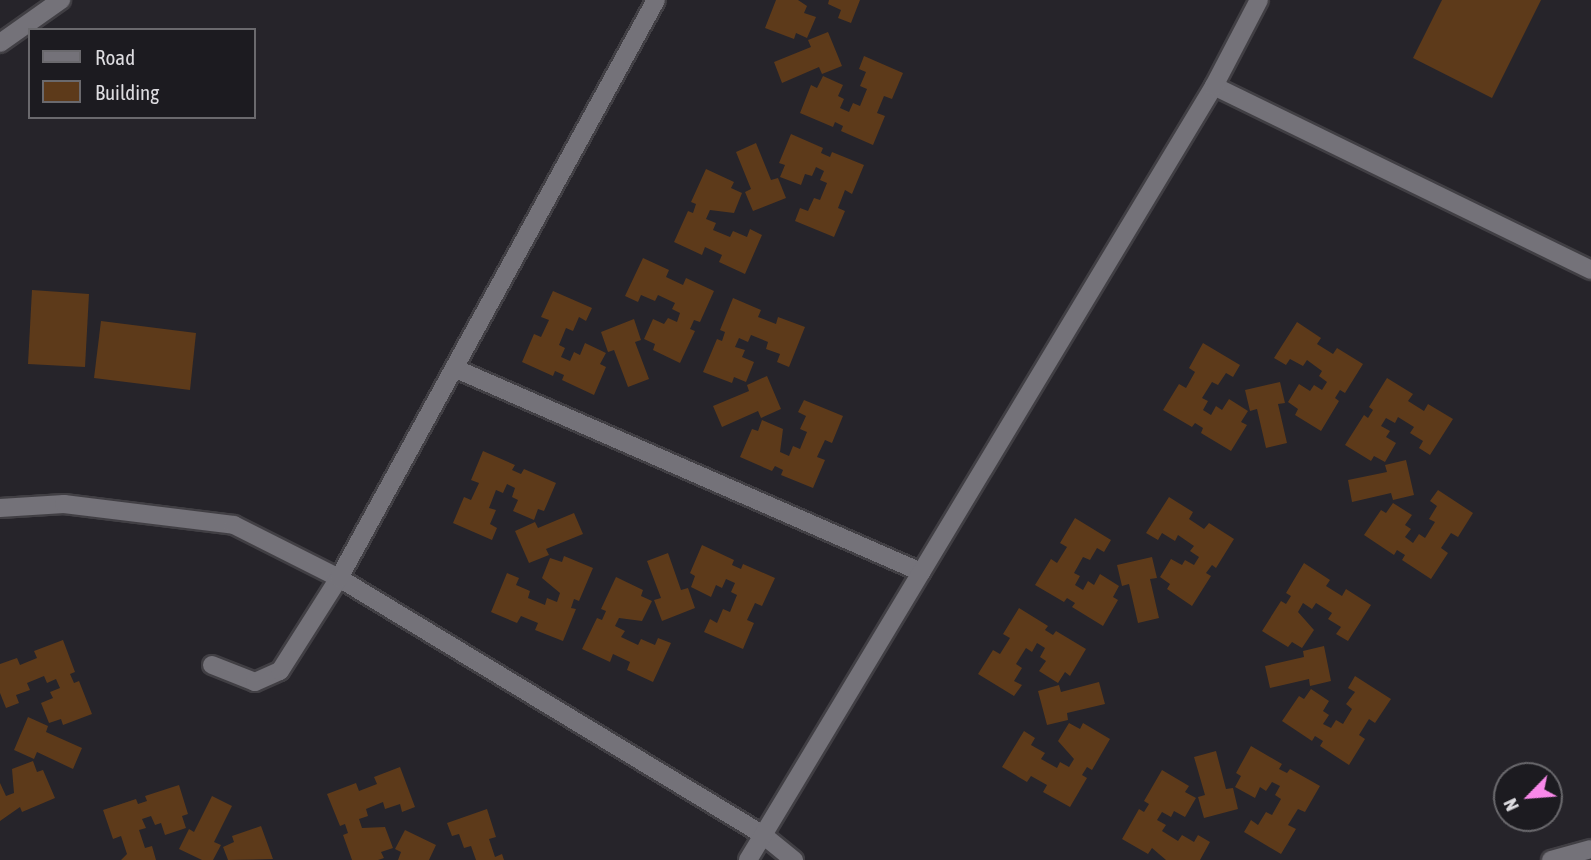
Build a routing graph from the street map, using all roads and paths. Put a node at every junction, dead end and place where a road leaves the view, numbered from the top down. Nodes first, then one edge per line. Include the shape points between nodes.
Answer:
1 (61, 0) edge
2 (656, 0) edge
3 (1259, 0) edge
4 (0, 43) edge
5 (1214, 86) junction
6 (1591, 270) edge
7 (454, 368) junction
8 (0, 508) edge
9 (921, 572) junction
10 (339, 578) junction
11 (212, 665) dead end
12 (763, 835) junction
13 (1591, 849) edge
14 (748, 860) edge
15 (794, 860) edge
16 (1551, 860) edge

1 - 4 street
2 - 7 street
3 - 5 street
5 - 6 street
5 - 9 street
7 - 9 street
7 - 10 street
8 - 10 street via 64,503 234,525
9 - 12 street
10 - 11 street via 280,671 268,680 255,682
10 - 12 street
12 - 14 street
12 - 15 street
13 - 16 street

